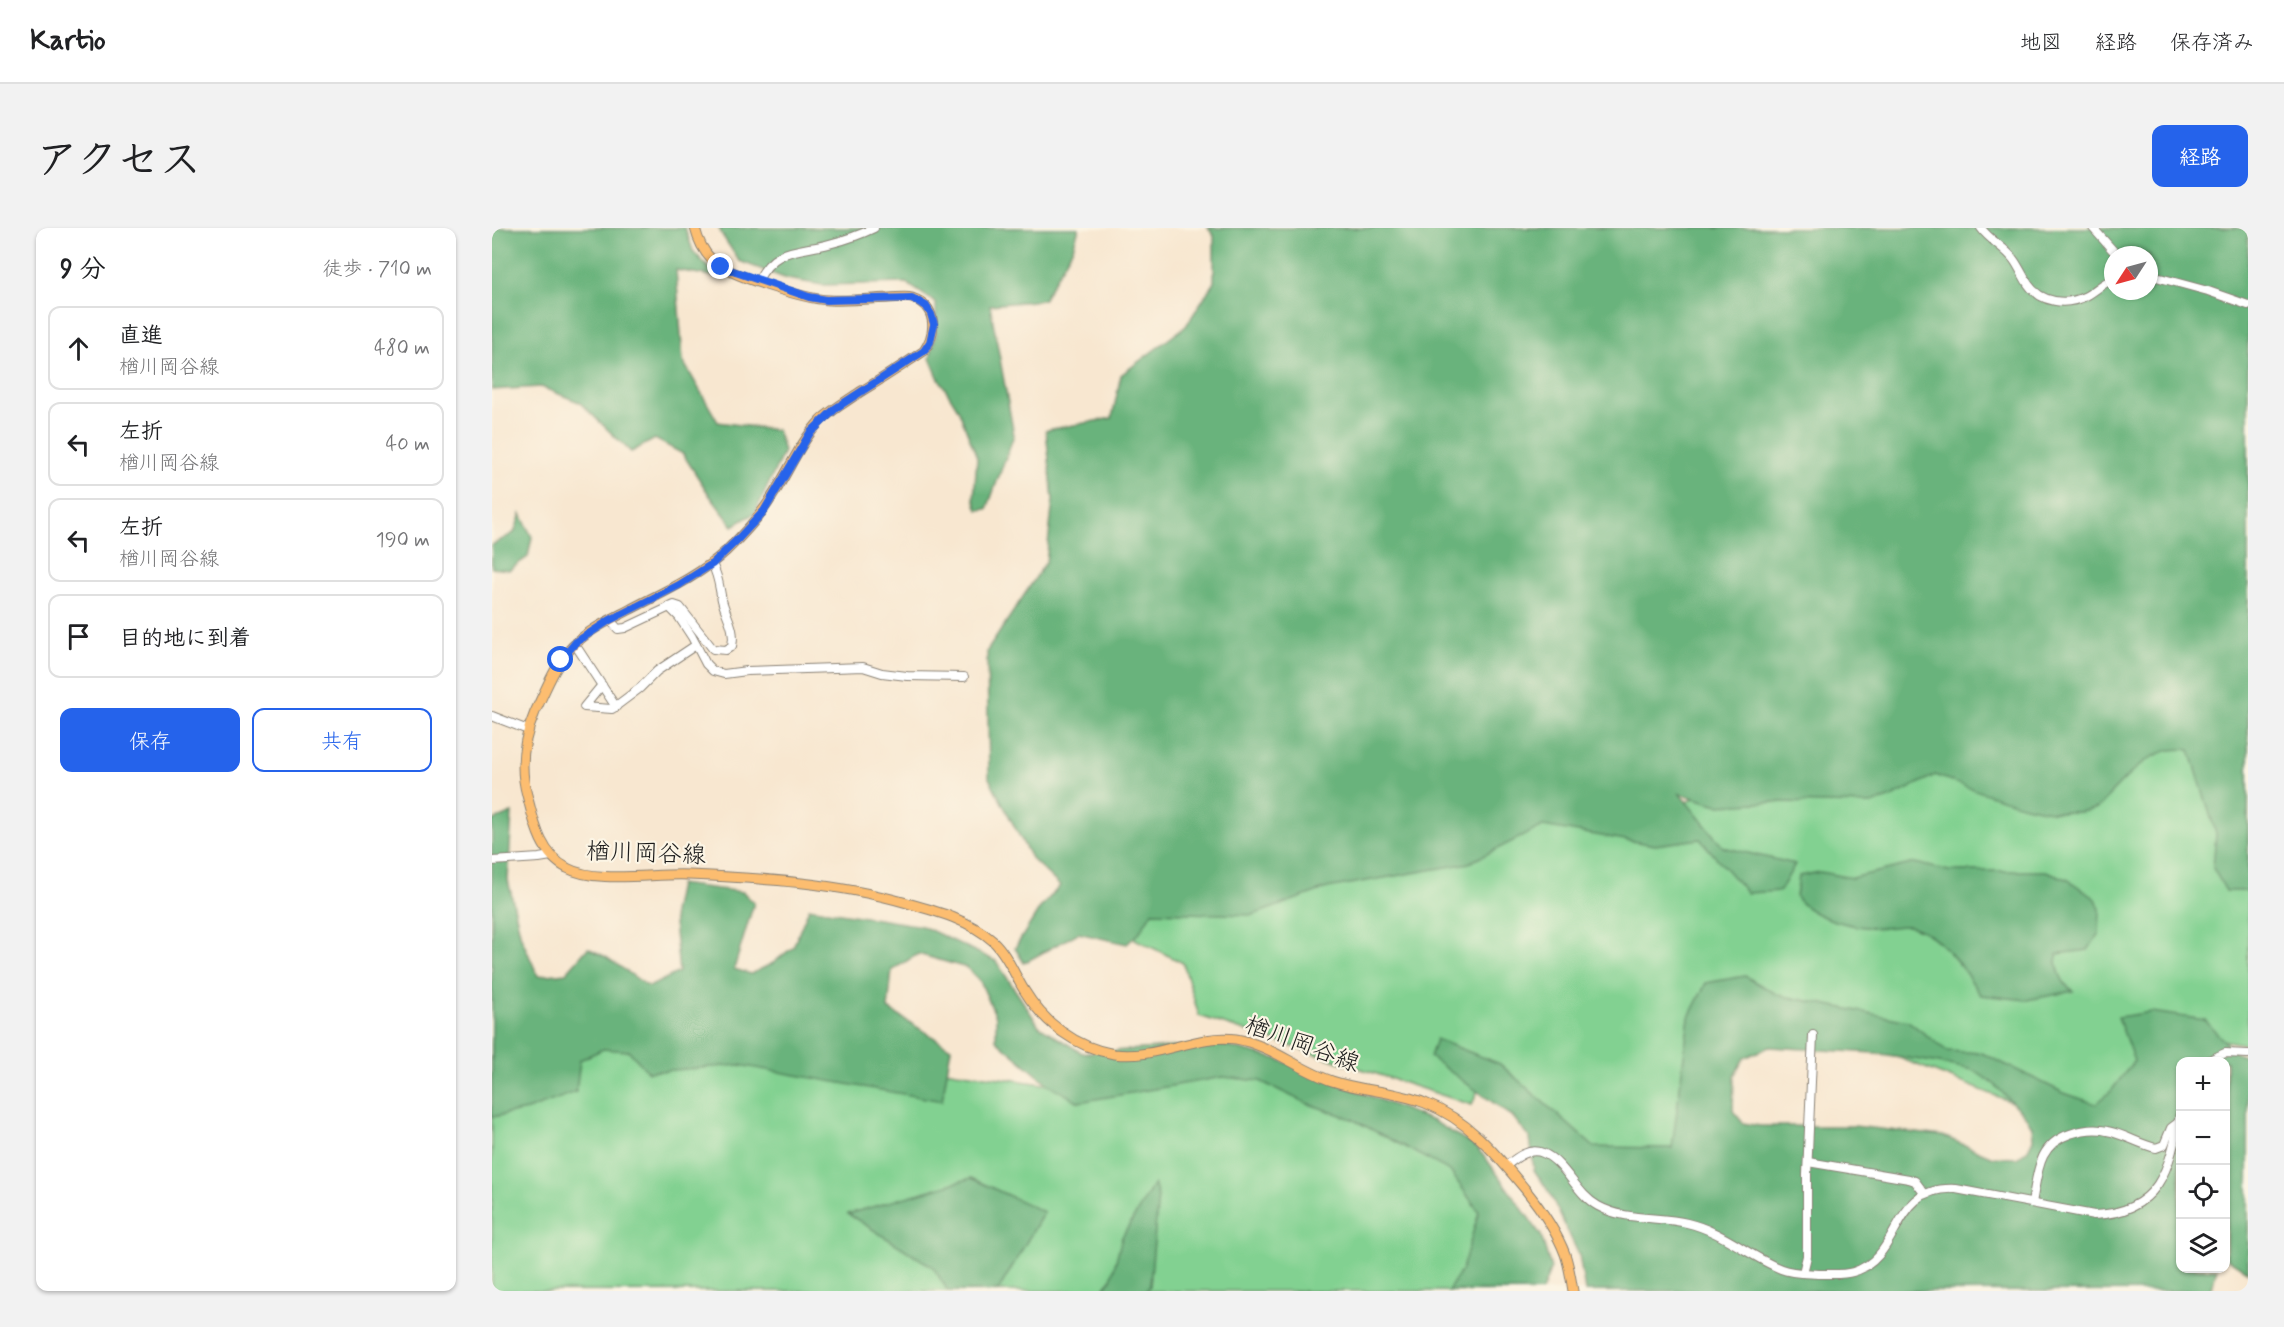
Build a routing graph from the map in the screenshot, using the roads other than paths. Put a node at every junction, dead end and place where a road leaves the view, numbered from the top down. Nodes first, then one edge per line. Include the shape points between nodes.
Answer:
1 (695, 228) edge
2 (874, 228) edge
3 (1981, 228) edge
4 (2093, 228) edge
5 (2109, 246) edge
6 (2158, 277) edge
7 (758, 281) junction
8 (2104, 284) edge
9 (2248, 305) edge
10 (712, 564) junction
11 (669, 607) junction
12 (610, 620) junction
13 (696, 645) junction
14 (578, 649) dead end
15 (964, 677) dead end
16 (602, 685) junction
17 (616, 707) junction
18 (492, 716) edge
19 (528, 730) junction
20 (551, 856) junction
21 (492, 861) edge
22 (1814, 1035) dead end
23 (2248, 1054) edge
24 (2216, 1057) edge
25 (2176, 1122) edge
26 (2176, 1138) edge
27 (1809, 1162) junction
28 (1506, 1166) junction
29 (1924, 1193) junction
30 (2032, 1203) junction
31 (1803, 1273) junction
32 (1573, 1291) edge

1 - 7 main road, 楢川岡谷線 via 699,242 712,260
2 - 7 street via 780,255 764,268
3 - 8 street via 2011,256 2041,296 2070,302
4 - 5 street
6 - 9 street
7 - 10 main road, 楢川岡谷線 via 827,300 912,298 931,314 933,334 924,351 824,418 810,433 764,511
10 - 11 street via 732,627 732,646 726,650 713,648 680,607
10 - 12 main road, 楢川岡谷線
11 - 12 street via 625,628 618,629
11 - 13 street
12 - 19 main road, 楢川岡谷線 via 576,642 561,660
13 - 15 street via 706,664 724,674 863,667 907,676
13 - 17 street via 657,671
14 - 16 street
16 - 17 street
16 - 17 street via 584,707
18 - 19 street
19 - 20 main road, 楢川岡谷線 via 523,753 524,784 542,843
20 - 21 street
20 - 28 main road, 楢川岡谷線 via 586,875 685,874 805,884 857,891 925,908 987,936 1001,950 1045,1018 1084,1045 1114,1054 1135,1055 1225,1038 1245,1041 1326,1078 1435,1107 1476,1134
22 - 27 street
23 - 24 street via 2225,1053
25 - 30 street via 2164,1145 2156,1148 2107,1131 2091,1130 2052,1142 2045,1151
26 - 30 street via 2163,1178 2152,1194 2134,1206 2109,1215 2094,1215
27 - 29 street via 1909,1179
27 - 31 street
28 - 31 street via 1527,1152 1542,1153 1596,1205 1609,1211 1688,1223 1735,1243 1782,1270
28 - 32 main road, 楢川岡谷線 via 1552,1227 1568,1263
29 - 30 street via 1956,1189
29 - 31 street via 1909,1205 1883,1250 1865,1267 1845,1274

